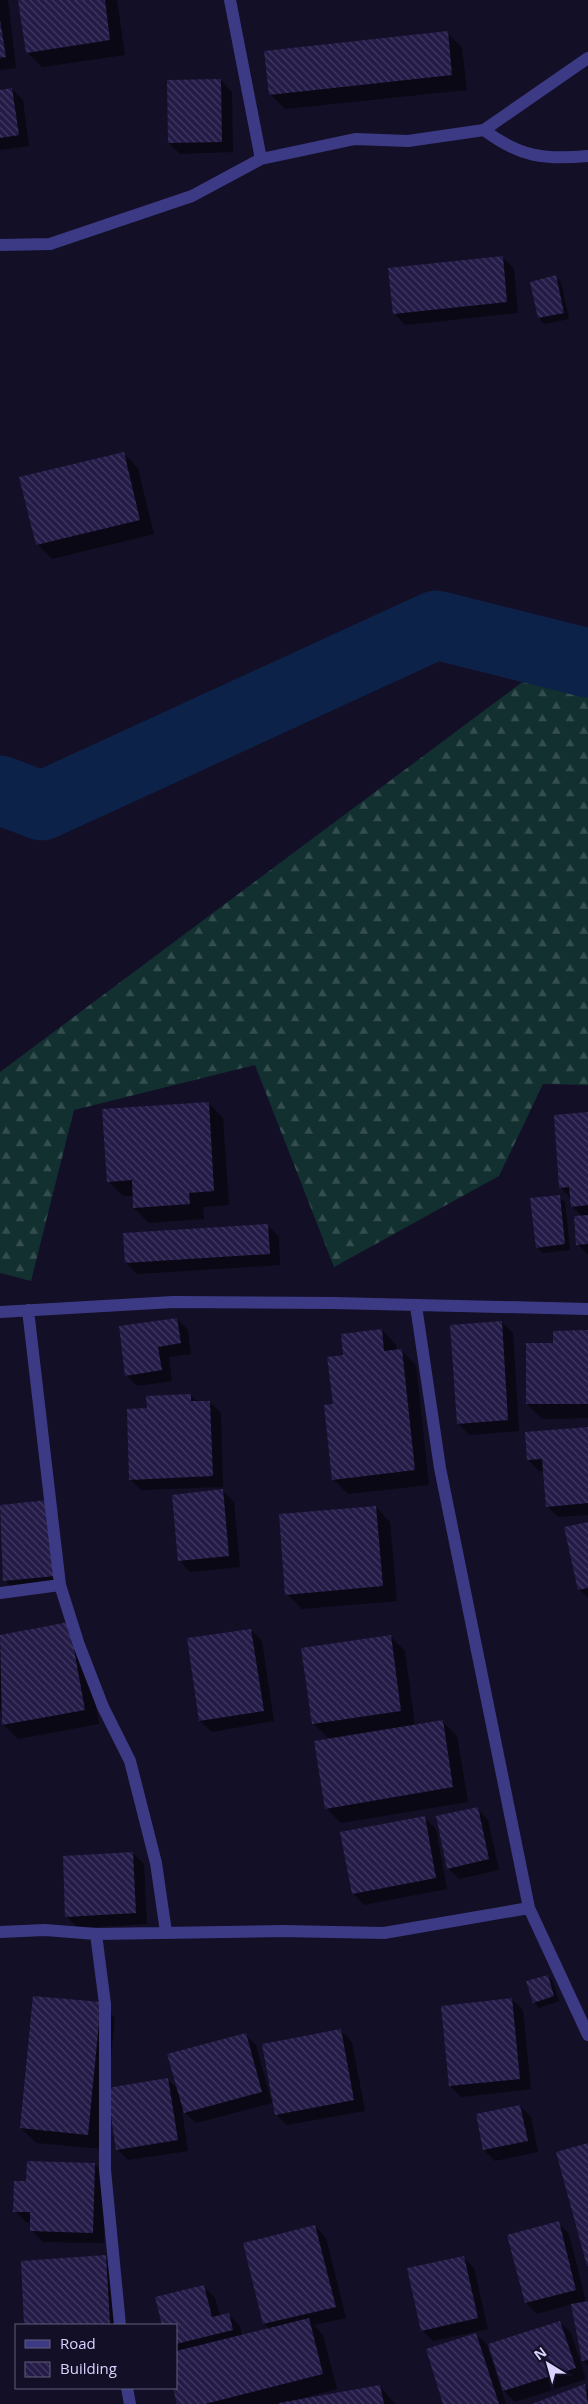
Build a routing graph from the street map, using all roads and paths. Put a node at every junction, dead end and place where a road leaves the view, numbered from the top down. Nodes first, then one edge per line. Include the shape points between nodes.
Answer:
1 (230, 0) edge
2 (588, 58) edge
3 (484, 130) junction
4 (588, 156) edge
5 (261, 159) junction
6 (0, 245) edge
7 (416, 1306) junction
8 (588, 1309) edge
9 (28, 1310) junction
10 (0, 1312) edge
11 (60, 1584) junction
12 (0, 1594) edge
13 (529, 1908) junction
14 (0, 1932) edge
15 (166, 1932) junction
16 (96, 1934) junction
17 (588, 2035) edge
18 (120, 2324) edge
19 (127, 2389) edge
20 (130, 2404) edge

1 - 5 street
2 - 3 street
3 - 4 street via 505,146 537,157
3 - 5 street via 408,141 355,139
5 - 6 street via 192,196 50,244
7 - 8 street
7 - 9 street via 173,1302
7 - 13 street via 440,1468
9 - 10 street
9 - 11 street
11 - 12 street
11 - 15 street via 82,1654 103,1707 130,1761 156,1863
13 - 15 street via 384,1933
13 - 17 street
14 - 16 street via 45,1930
15 - 16 street
16 - 18 street via 105,2004 105,2170
19 - 20 street

